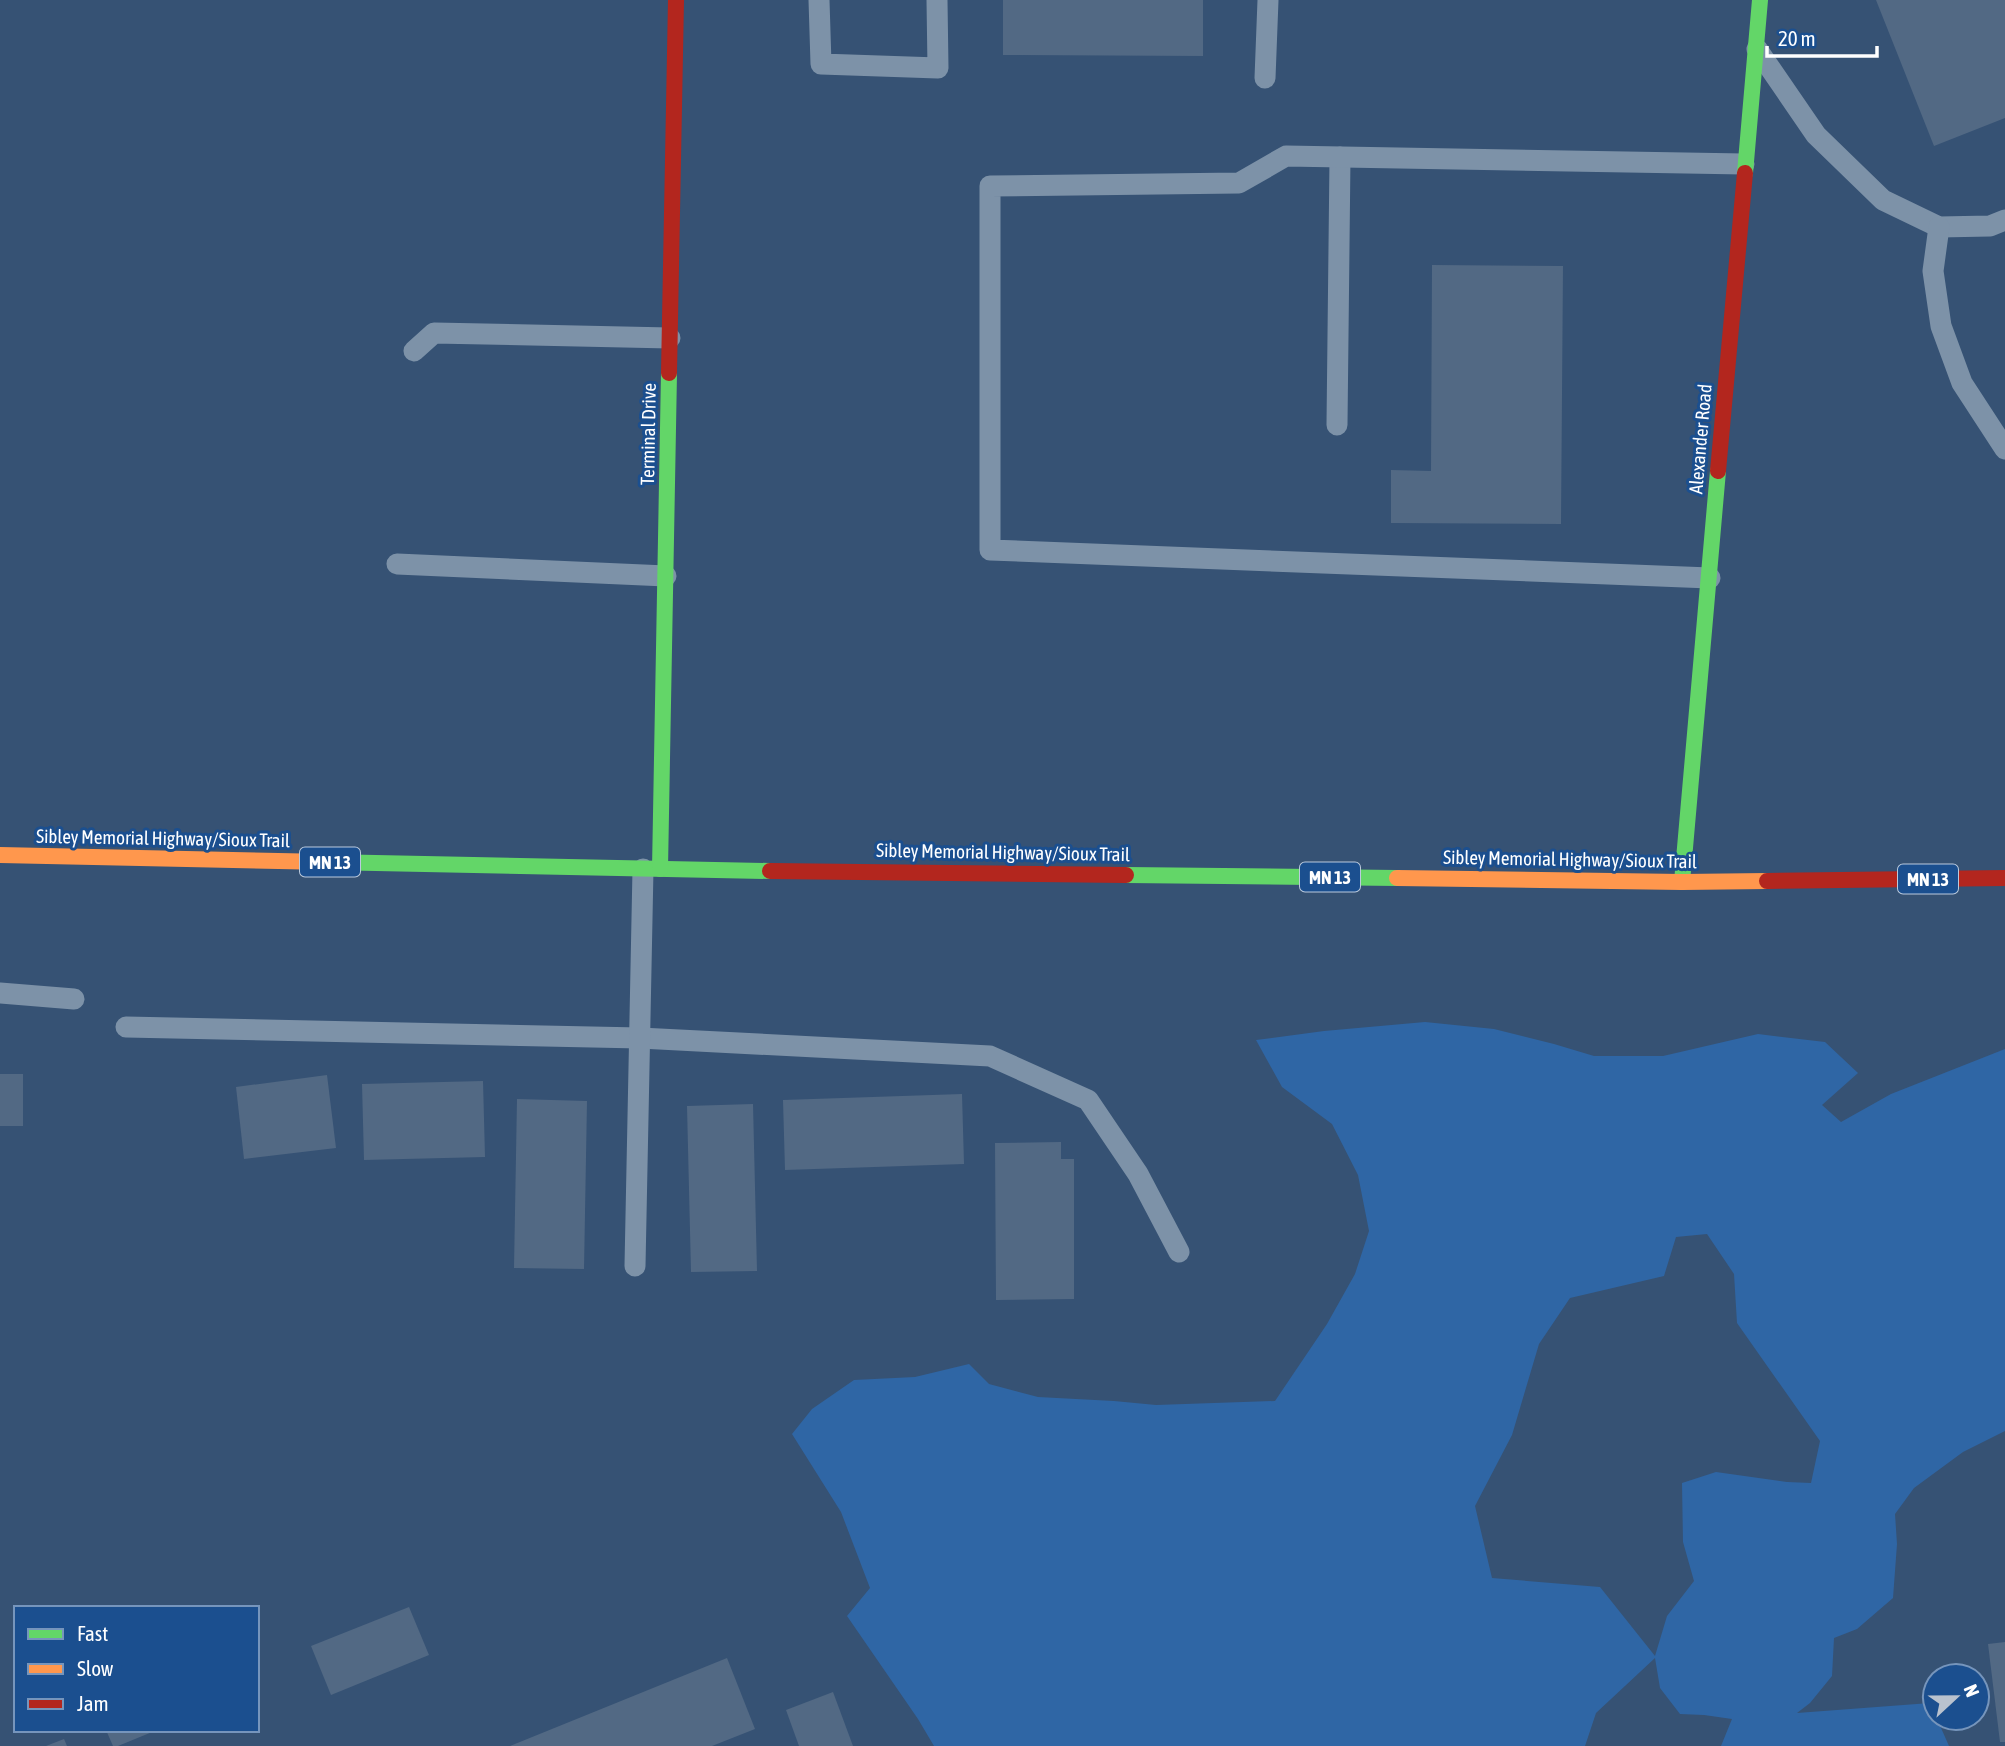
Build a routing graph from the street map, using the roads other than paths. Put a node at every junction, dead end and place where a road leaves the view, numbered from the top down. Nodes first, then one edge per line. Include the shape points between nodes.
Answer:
1 (677, 0) edge
2 (819, 0) edge
3 (936, 0) edge
4 (1268, 0) edge
5 (1760, 0) edge
6 (1756, 47) junction
7 (1265, 78) dead end
8 (1340, 157) junction
9 (1744, 164) junction
10 (2005, 220) edge
11 (1939, 227) junction
12 (670, 338) junction
13 (414, 351) dead end
14 (1337, 425) dead end
15 (2005, 449) edge
16 (397, 564) dead end
17 (666, 576) junction
18 (1710, 579) junction
19 (0, 855) edge
20 (652, 869) junction
21 (2005, 878) edge
22 (1682, 882) junction
23 (0, 993) edge
24 (74, 999) dead end
25 (126, 1027) dead end
26 (640, 1038) junction
27 (1179, 1252) dead end
28 (635, 1266) dead end

1 - 12 main road, Terminal Drive
2 - 3 lane via 821,64 938,68
4 - 7 lane
5 - 6 main road, Alexander Road
6 - 9 main road, Alexander Road
6 - 11 lane via 1816,135 1883,200
8 - 9 lane
8 - 14 lane
8 - 18 lane via 1286,156 1239,183 990,186 990,550
9 - 18 main road, Alexander Road
10 - 11 lane via 1990,226
11 - 15 lane via 1933,271 1941,326 1962,383
12 - 13 lane via 434,333
12 - 17 main road, Terminal Drive
16 - 17 lane
17 - 20 main road, Terminal Drive
18 - 22 main road, Alexander Road
19 - 20 main road, Sibley Memorial Highway/Sioux Trail / MN 13
20 - 22 main road, Sibley Memorial Highway/Sioux Trail / MN 13
20 - 26 lane
21 - 22 main road, Sibley Memorial Highway/Sioux Trail / MN 13
23 - 24 lane
25 - 26 lane
26 - 27 lane via 990,1056 1088,1100 1138,1174
26 - 28 lane

